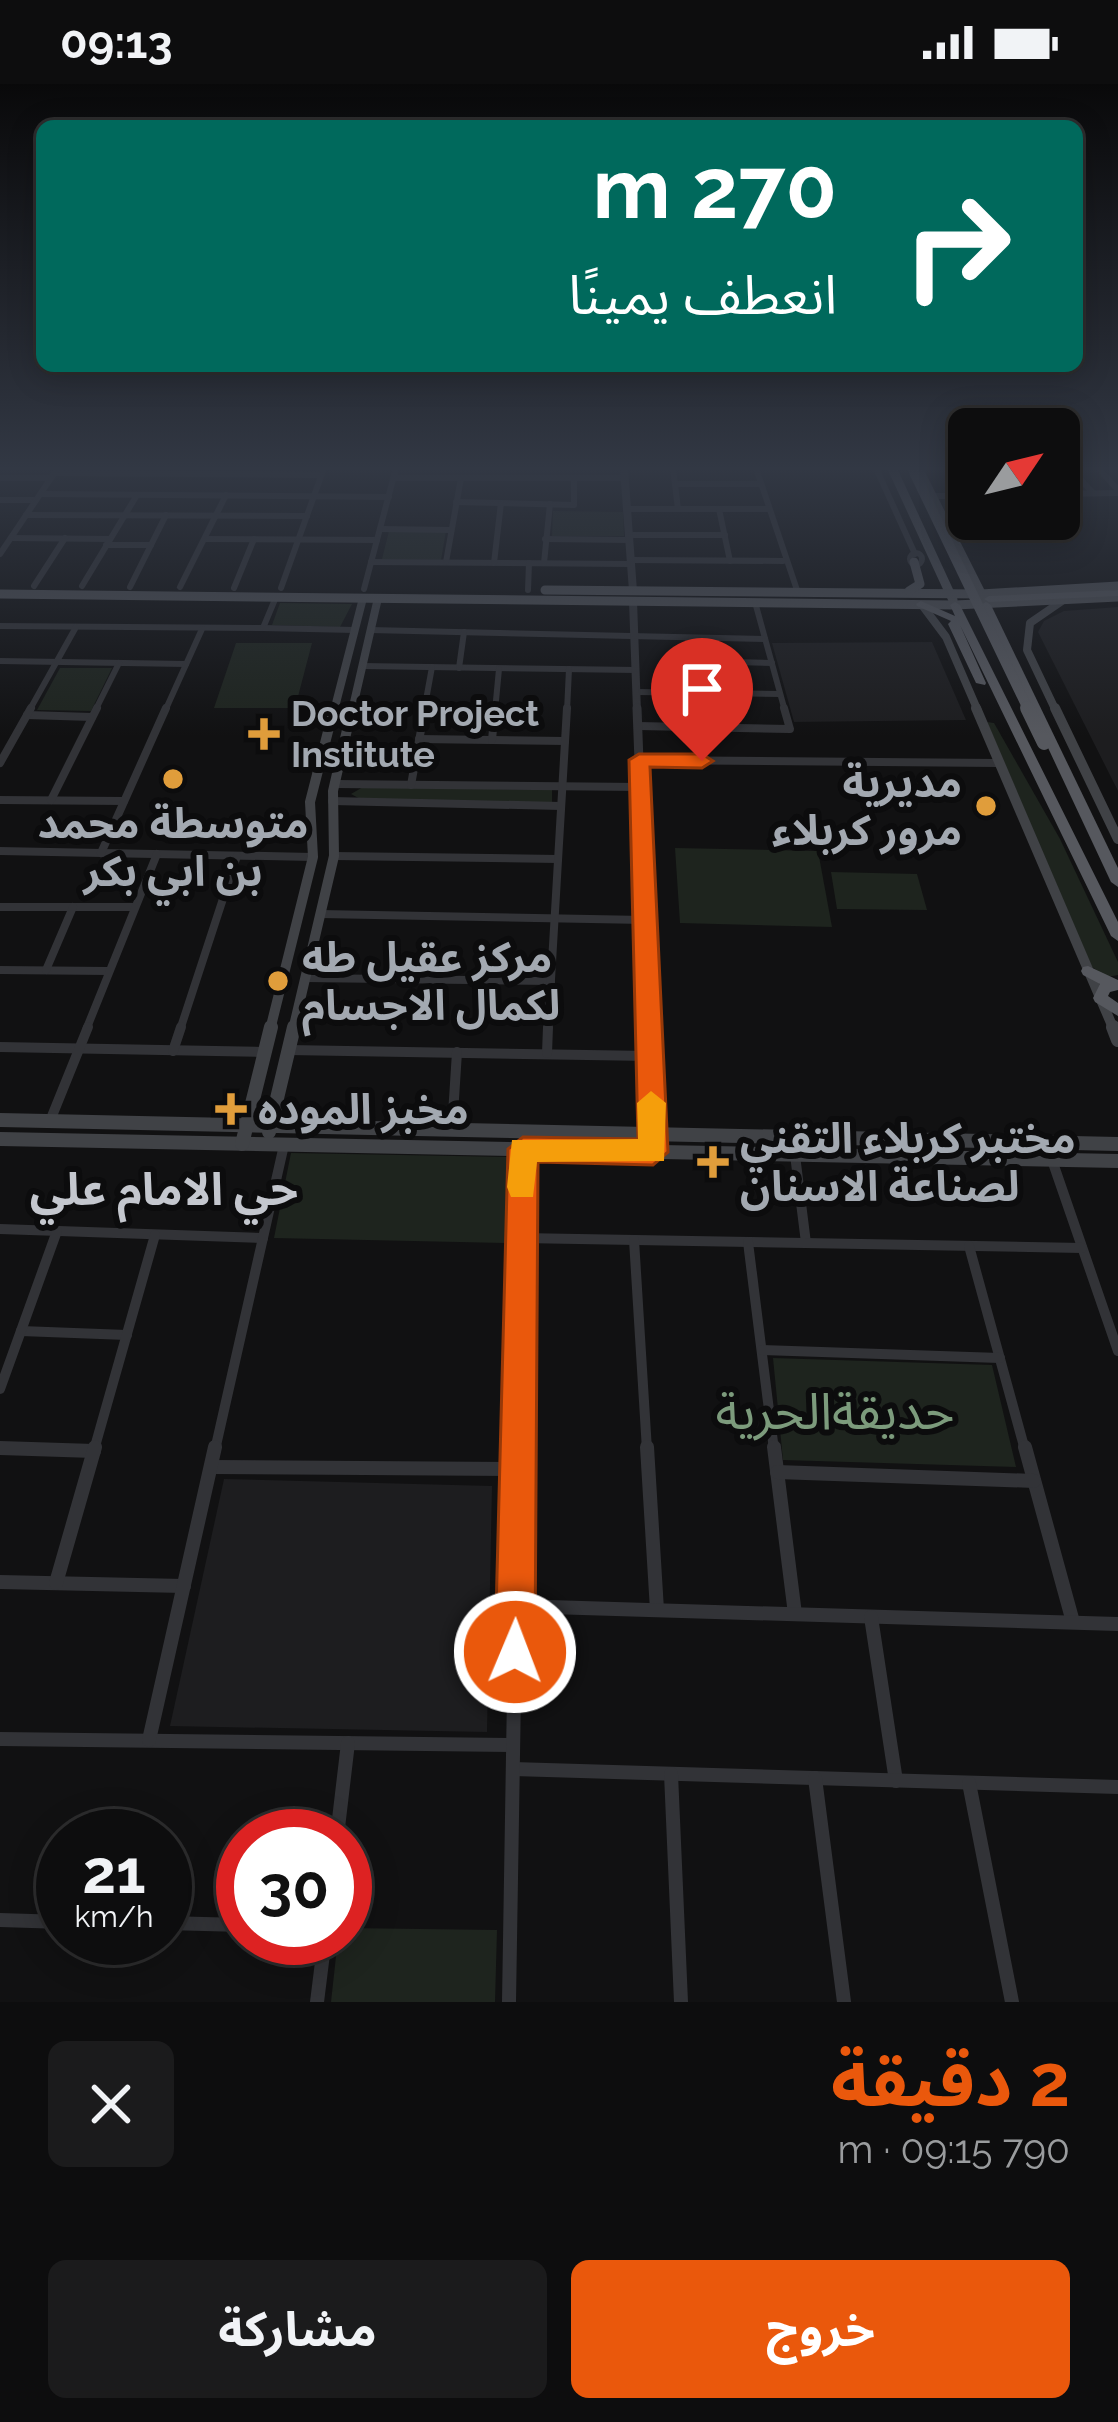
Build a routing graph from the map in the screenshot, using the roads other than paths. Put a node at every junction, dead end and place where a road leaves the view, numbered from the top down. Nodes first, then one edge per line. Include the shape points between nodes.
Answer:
1 (52, 558) edge
2 (99, 558) edge
3 (145, 558) edge
4 (195, 558) edge
5 (246, 558) edge
6 (291, 558) edge
7 (372, 558) edge
8 (447, 558) edge
9 (495, 558) edge
10 (544, 558) edge
11 (631, 558) edge
12 (782, 558) edge
13 (915, 558) edge
14 (933, 558) edge
15 (953, 558) edge
16 (963, 558) edge
17 (730, 560) joint
18 (783, 561) junction
19 (371, 562) junction
20 (446, 562) junction
21 (494, 562) junction
22 (631, 562) junction
23 (529, 563) junction
24 (544, 563) junction
25 (939, 569) junction
26 (969, 570) junction
27 (34, 586) junction
28 (82, 586) junction
29 (130, 586) junction
30 (179, 587) junction
31 (234, 588) junction
32 (0, 590) edge
33 (528, 590) junction
34 (279, 592) junction
35 (798, 592) junction
36 (908, 592) junction
37 (1032, 592) junction
38 (1118, 592) edge
39 (363, 593) junction
40 (891, 593) junction
41 (633, 596) junction
42 (731, 597) junction
43 (378, 598) junction
44 (953, 599) junction
45 (985, 599) junction
46 (1062, 601) junction
47 (755, 602) junction
48 (1042, 602) junction
49 (921, 604) junction
50 (0, 626) edge
51 (959, 626) junction
52 (76, 627) junction
53 (263, 628) junction
54 (202, 629) junction
55 (355, 630) junction
56 (370, 630) junction
57 (464, 632) junction
58 (635, 637) junction
59 (691, 638) junction
60 (765, 639) junction
61 (1004, 639) junction
62 (974, 645) junction
63 (0, 661) edge
64 (57, 662) junction
65 (693, 662) junction
66 (119, 663) junction
67 (772, 663) junction
68 (186, 664) junction
69 (362, 666) junction
70 (432, 667) junction
71 (459, 668) junction
72 (499, 669) junction
73 (569, 670) junction
74 (636, 670) junction
75 (340, 689) junction
76 (357, 690) junction
77 (637, 692) junction
78 (695, 693) junction
79 (780, 694) junction
80 (27, 715) junction
81 (92, 717) junction
82 (638, 726) junction
83 (419, 739) junction
84 (492, 740) junction
85 (565, 741) junction
86 (1038, 744) junction
87 (639, 760) junction
88 (0, 763) edge
89 (998, 763) junction
90 (335, 784) junction
91 (411, 785) junction
92 (562, 786) junction
93 (640, 787) junction
94 (0, 800) edge
95 (50, 800) junction
96 (124, 801) junction
97 (332, 801) junction
98 (1052, 803) junction
99 (561, 806) junction
100 (1118, 838) edge
101 (1096, 839) junction
102 (1072, 840) junction
103 (0, 851) edge
104 (101, 853) junction
105 (157, 854) junction
106 (237, 856) junction
107 (334, 856) junction
108 (314, 857) junction
109 (558, 859) junction
110 (1118, 883) edge
111 (0, 907) edge
112 (73, 907) junction
113 (134, 907) junction
114 (320, 914) junction
115 (555, 918) junction
116 (645, 920) junction
117 (1118, 936) edge
118 (0, 970) edge
119 (46, 970) junction
120 (108, 971) junction
121 (1088, 971) junction
122 (305, 978) junction
123 (551, 981) junction
124 (1118, 985) edge
125 (1100, 998) junction
126 (275, 1013) junction
127 (297, 1014) junction
128 (1117, 1022) edge
129 (271, 1029) junction
130 (292, 1032) junction
131 (0, 1047) edge
132 (77, 1049) junction
133 (288, 1050) junction
134 (173, 1051) junction
135 (265, 1052) junction
136 (457, 1052) junction
137 (547, 1053) junction
138 (650, 1056) junction
139 (0, 1120) edge
140 (50, 1121) junction
141 (247, 1126) junction
142 (270, 1126) junction
143 (452, 1130) junction
144 (652, 1134) junction
145 (0, 1139) edge
146 (242, 1144) junction
147 (266, 1144) junction
148 (1118, 1144) edge
149 (284, 1145) junction
150 (523, 1149) junction
151 (653, 1152) junction
152 (795, 1155) junction
153 (1052, 1160) junction
154 (1118, 1161) edge
155 (0, 1229) edge
156 (56, 1231) junction
157 (155, 1235) junction
158 (263, 1238) junction
159 (521, 1238) junction
160 (634, 1240) junction
161 (748, 1242) junction
162 (806, 1243) junction
163 (969, 1246) junction
164 (1082, 1248) junction
165 (21, 1331) junction
166 (127, 1335) junction
167 (762, 1350) junction
168 (1118, 1351) edge
169 (1000, 1358) junction
170 (0, 1389) edge
171 (0, 1448) edge
172 (94, 1450) junction
173 (211, 1467) junction
174 (518, 1469) junction
175 (777, 1472) junction
176 (1034, 1481) junction
177 (0, 1582) edge
178 (56, 1583) junction
179 (184, 1586) junction
180 (516, 1606) junction
181 (657, 1610) junction
182 (795, 1614) junction
183 (871, 1617) junction
184 (1073, 1622) junction
185 (1118, 1624) edge
186 (0, 1739) edge
187 (149, 1741) junction
188 (348, 1743) junction
189 (513, 1745) junction
190 (513, 1769) junction
191 (671, 1774) junction
192 (815, 1778) junction
193 (896, 1780) junction
194 (969, 1784) junction
195 (1118, 1787) edge
196 (340, 1809) edge
197 (0, 1920) edge
198 (36, 1921) edge
199 (322, 1965) edge
200 (317, 2002) edge
201 (509, 2002) edge
202 (681, 2002) edge
203 (844, 2002) edge
204 (1012, 2002) edge

1 - 27 street
2 - 28 street
3 - 29 street
4 - 30 street
5 - 31 street
6 - 34 street
7 - 19 street
8 - 20 street
9 - 21 street
10 - 24 street
11 - 22 street
12 - 18 street
13 - 36 main road via 920,584
14 - 25 main road
15 - 86 highway, bridge
16 - 26 main road
17 - 18 street
17 - 22 street
18 - 35 street
19 - 20 street
19 - 39 street
20 - 21 street
21 - 23 street
22 - 24 street
22 - 41 street
23 - 24 street
23 - 33 street
25 - 36 main road via 933,583
25 - 44 main road
26 - 37 main road via 995,586
26 - 45 main road
27 - 28 main road
27 - 32 main road
28 - 29 main road
29 - 30 main road
30 - 31 main road
31 - 34 main road
32 - 34 main road
33 - 39 main road
33 - 41 main road
34 - 39 main road
34 - 53 street
35 - 40 main road
35 - 42 main road
36 - 40 main road
37 - 38 main road
37 - 45 main road
38 - 45 highway
38 - 46 main road
39 - 43 main road
39 - 55 main road
40 - 44 main road
41 - 42 main road
41 - 43 main road
41 - 58 street
42 - 47 main road
43 - 56 main road
44 - 45 main road
44 - 49 main road
44 - 51 highway
45 - 48 main road
45 - 61 highway
46 - 48 main road
46 - 100 main road via 1033,619 1026,646
47 - 49 main road
47 - 60 street
48 - 61 highway via 1005,614
49 - 51 highway via 952,614
49 - 89 main road via 946,637
50 - 52 street
51 - 62 highway
51 - 98 highway via 1010,743
52 - 54 street
52 - 64 street
53 - 54 street
53 - 55 street
54 - 68 street
55 - 75 main road
56 - 57 street
56 - 69 main road
57 - 58 street
57 - 71 street
58 - 59 street
58 - 74 street
59 - 60 street
59 - 65 street
60 - 67 street
61 - 62 highway
61 - 101 highway
62 - 98 highway
63 - 64 street
64 - 66 street
64 - 80 street
65 - 67 street
65 - 78 street
66 - 68 street
66 - 81 street
67 - 79 street
68 - 96 street
69 - 70 street
69 - 76 main road
70 - 71 street
70 - 83 street
71 - 72 street
72 - 73 street
72 - 84 street
73 - 74 street
73 - 85 street
74 - 77 street
75 - 76 main road
75 - 108 main road via 310,802
76 - 90 main road
77 - 78 street
77 - 82 street
78 - 79 street
79 - 82 street via 790,729
80 - 81 street
80 - 88 street
81 - 95 street
82 - 87 street
83 - 84 street
83 - 91 street
84 - 85 street
85 - 92 street
86 - 101 highway
86 - 102 highway
87 - 89 street
87 - 93 street
89 - 121 main road
90 - 91 street
90 - 97 main road
91 - 92 street
92 - 93 street
92 - 99 street
93 - 116 street
94 - 95 street
95 - 96 street
96 - 104 street
97 - 99 street
97 - 107 main road
98 - 102 highway
99 - 109 street
101 - 110 highway
102 - 117 highway
103 - 104 street
104 - 105 street
105 - 106 street
105 - 113 street
106 - 108 street
106 - 134 street
107 - 109 street
107 - 114 main road
108 - 126 main road
109 - 115 street
111 - 112 street
112 - 113 street
112 - 119 street
113 - 120 street
114 - 115 street
114 - 122 main road
115 - 116 street
115 - 123 street
116 - 138 street
118 - 119 street
119 - 120 street
120 - 132 street
121 - 124 highway
121 - 125 main road
122 - 123 street
122 - 127 main road
123 - 137 street
124 - 125 highway
125 - 128 highway
126 - 127 main road
126 - 129 main road
127 - 130 main road
129 - 130 main road
129 - 135 main road
130 - 133 main road
131 - 132 street
132 - 134 street
132 - 140 street
133 - 136 street
133 - 142 main road
134 - 135 street
135 - 141 main road
136 - 137 street
136 - 143 street
137 - 138 street
138 - 144 street
139 - 140 main road
140 - 141 main road
141 - 142 main road
141 - 146 main road
142 - 143 main road
142 - 147 main road
143 - 144 main road
144 - 148 main road
144 - 151 street
145 - 146 main road
146 - 147 main road
147 - 149 main road
149 - 150 main road
149 - 158 street
150 - 151 main road
150 - 159 street
151 - 152 main road
152 - 153 main road
152 - 162 street
153 - 154 main road
153 - 164 street
155 - 156 street
156 - 157 street
156 - 165 street
157 - 158 street
157 - 166 street
158 - 173 street
159 - 160 street
159 - 174 street
160 - 161 street
160 - 181 street
161 - 162 street
161 - 167 street
162 - 163 street
163 - 164 street
163 - 169 street
164 - 168 street
165 - 166 street
165 - 170 street
166 - 172 street
167 - 169 street
167 - 175 street
169 - 176 street
171 - 172 street
172 - 178 street
173 - 174 street
173 - 179 street
174 - 180 street
175 - 176 street
175 - 182 street
176 - 184 street
177 - 178 street
178 - 179 street
179 - 187 street
180 - 181 street
180 - 189 street
181 - 182 street
182 - 183 street
183 - 184 street
183 - 193 street
184 - 185 street
186 - 187 street
187 - 188 street
188 - 189 street
188 - 196 street
189 - 190 street
190 - 191 street
190 - 201 street
191 - 192 street
191 - 202 street
192 - 193 street
192 - 203 street
193 - 194 street
194 - 195 street
194 - 204 street
197 - 198 street
199 - 200 street

